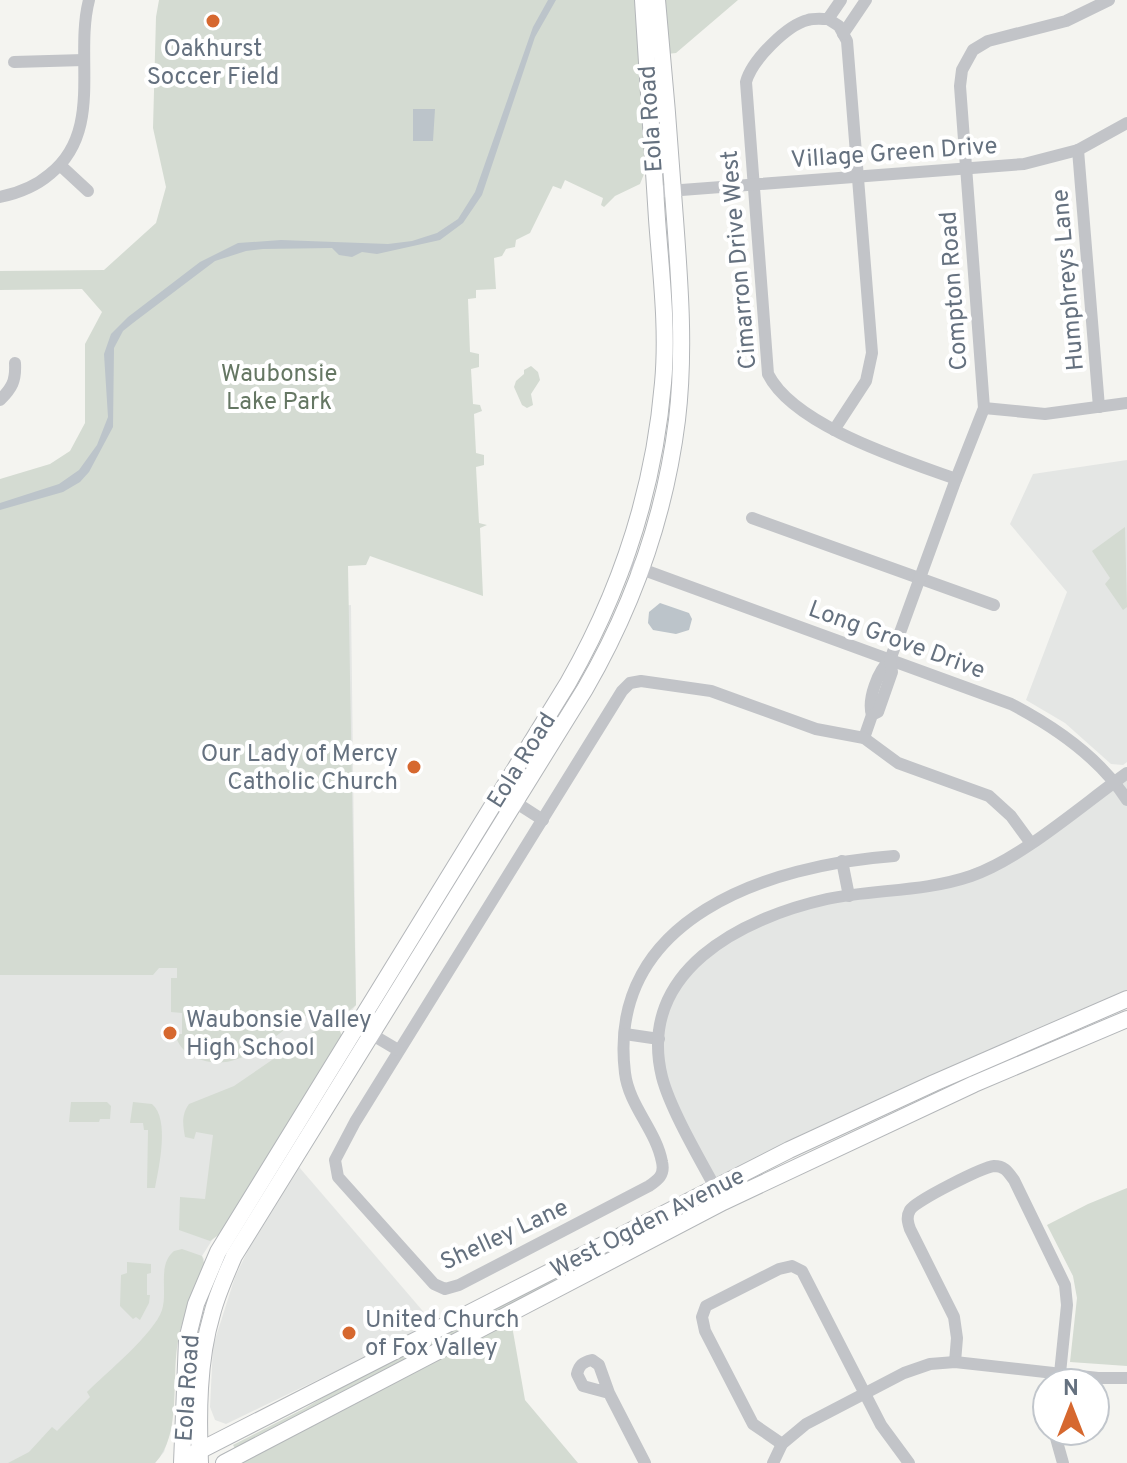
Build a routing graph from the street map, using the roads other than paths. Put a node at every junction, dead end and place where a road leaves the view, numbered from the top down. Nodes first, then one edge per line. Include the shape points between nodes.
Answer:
1 (89, 0) edge
2 (643, 0) edge
3 (657, 0) edge
4 (841, 0) edge
5 (866, 0) edge
6 (1109, 0) edge
7 (828, 19) junction
8 (843, 34) junction
9 (84, 60) junction
10 (14, 62) dead end
11 (1127, 123) edge
12 (1078, 150) junction
13 (61, 166) junction
14 (966, 169) junction
15 (858, 177) junction
16 (752, 185) junction
17 (88, 191) dead end
18 (673, 191) junction
19 (655, 192) junction
20 (0, 197) edge
21 (15, 363) dead end
22 (0, 400) edge
23 (1127, 403) edge
24 (1099, 407) junction
25 (984, 408) junction
26 (834, 430) junction
27 (956, 479) junction
28 (752, 518) dead end
29 (625, 563) junction
30 (641, 569) junction
31 (920, 579) junction
32 (994, 605) dead end
33 (890, 660) junction
34 (864, 738) junction
35 (1127, 773) edge
36 (1114, 782) junction
37 (508, 798) junction
38 (1127, 800) edge
39 (543, 820) junction
40 (1030, 842) junction
41 (894, 856) dead end
42 (842, 861) junction
43 (849, 896) junction
44 (1127, 999) edge
45 (1127, 1019) edge
46 (364, 1030) junction
47 (625, 1034) junction
48 (659, 1039) junction
49 (398, 1050) junction
50 (934, 1083) junction
51 (935, 1102) junction
52 (719, 1194) junction
53 (955, 1362) junction
54 (1060, 1367) edge
55 (1031, 1374) edge
56 (609, 1393) dead end
57 (865, 1393) junction
58 (782, 1444) junction
59 (199, 1457) edge
60 (180, 1462) edge
61 (224, 1463) edge
62 (645, 1463) edge
63 (773, 1463) edge
64 (909, 1463) edge

1 - 9 street
2 - 19 main road, Eola Road
3 - 18 main road, Eola Road
4 - 7 street
5 - 8 street
6 - 14 street, Compton Road via 1078,17 997,38 973,50 961,76
7 - 8 street
7 - 16 street, Cimarron Drive West via 802,23 750,68 745,89
8 - 15 street
9 - 10 street
9 - 13 street via 81,126
11 - 12 street, Village Green Drive
12 - 14 street, Village Green Drive via 1024,164
12 - 24 street, Humphreys Lane
13 - 17 street
13 - 20 street via 32,187
14 - 15 street, Village Green Drive
14 - 25 street, Compton Road
15 - 16 street, Village Green Drive
15 - 26 street via 872,361 866,381
16 - 18 street, Village Green Drive
16 - 26 street, Cimarron Drive West via 768,374 787,399
18 - 19 street, Village Green Drive
18 - 30 main road, Eola Road via 681,375 670,463
19 - 29 main road, Eola Road via 663,382 651,469
21 - 22 street via 12,388
23 - 24 street
24 - 25 street via 1045,414
25 - 27 street, Compton Road
26 - 27 street, Cimarron Drive West
27 - 31 street, Compton Road
28 - 31 street
29 - 30 street, Long Grove Drive
29 - 37 main road, Eola Road via 592,641
30 - 33 street, Long Grove Drive
30 - 37 main road, Eola Road via 599,664
31 - 32 street
31 - 33 street, Compton Road
33 - 34 street, Compton Road via 891,675
33 - 36 street, Long Grove Drive via 1024,711 1067,738
34 - 39 street, Shelley Lane via 816,729 711,691 635,681 622,691
34 - 40 street via 898,763 989,796
35 - 36 street
36 - 38 street, Long Grove Drive
36 - 40 street
37 - 39 street
37 - 46 main road, Eola Road
39 - 49 street, Shelley Lane
40 - 43 street via 956,881
41 - 42 street, Shelley Lane
42 - 43 street
42 - 47 street, Shelley Lane via 764,881 679,928 635,986
43 - 48 street via 758,922 696,958 670,997
44 - 50 main road, West Ogden Avenue
45 - 51 main road, West Ogden Avenue
46 - 49 street
46 - 59 main road, Eola Road via 223,1283 201,1375
46 - 60 main road, Eola Road via 229,1231 203,1286 185,1353
47 - 48 street
47 - 49 street, Shelley Lane via 627,1084 659,1150 662,1174 649,1186 445,1289 434,1284 335,1171 337,1153
48 - 52 street via 667,1092
50 - 51 main road
50 - 52 main road, West Ogden Avenue
51 - 52 main road, West Ogden Avenue
52 - 59 main road, West Ogden Avenue
52 - 61 main road, West Ogden Avenue
53 - 54 street via 954,1317 908,1218 911,1208 922,1201 998,1166 1014,1180 1065,1285
53 - 55 street
53 - 57 street via 917,1367
56 - 62 street
57 - 58 street via 806,1424
57 - 58 street via 802,1271 785,1267 706,1306 702,1324 745,1410 759,1430
57 - 64 street
58 - 63 street
59 - 60 main road, West Ogden Avenue

